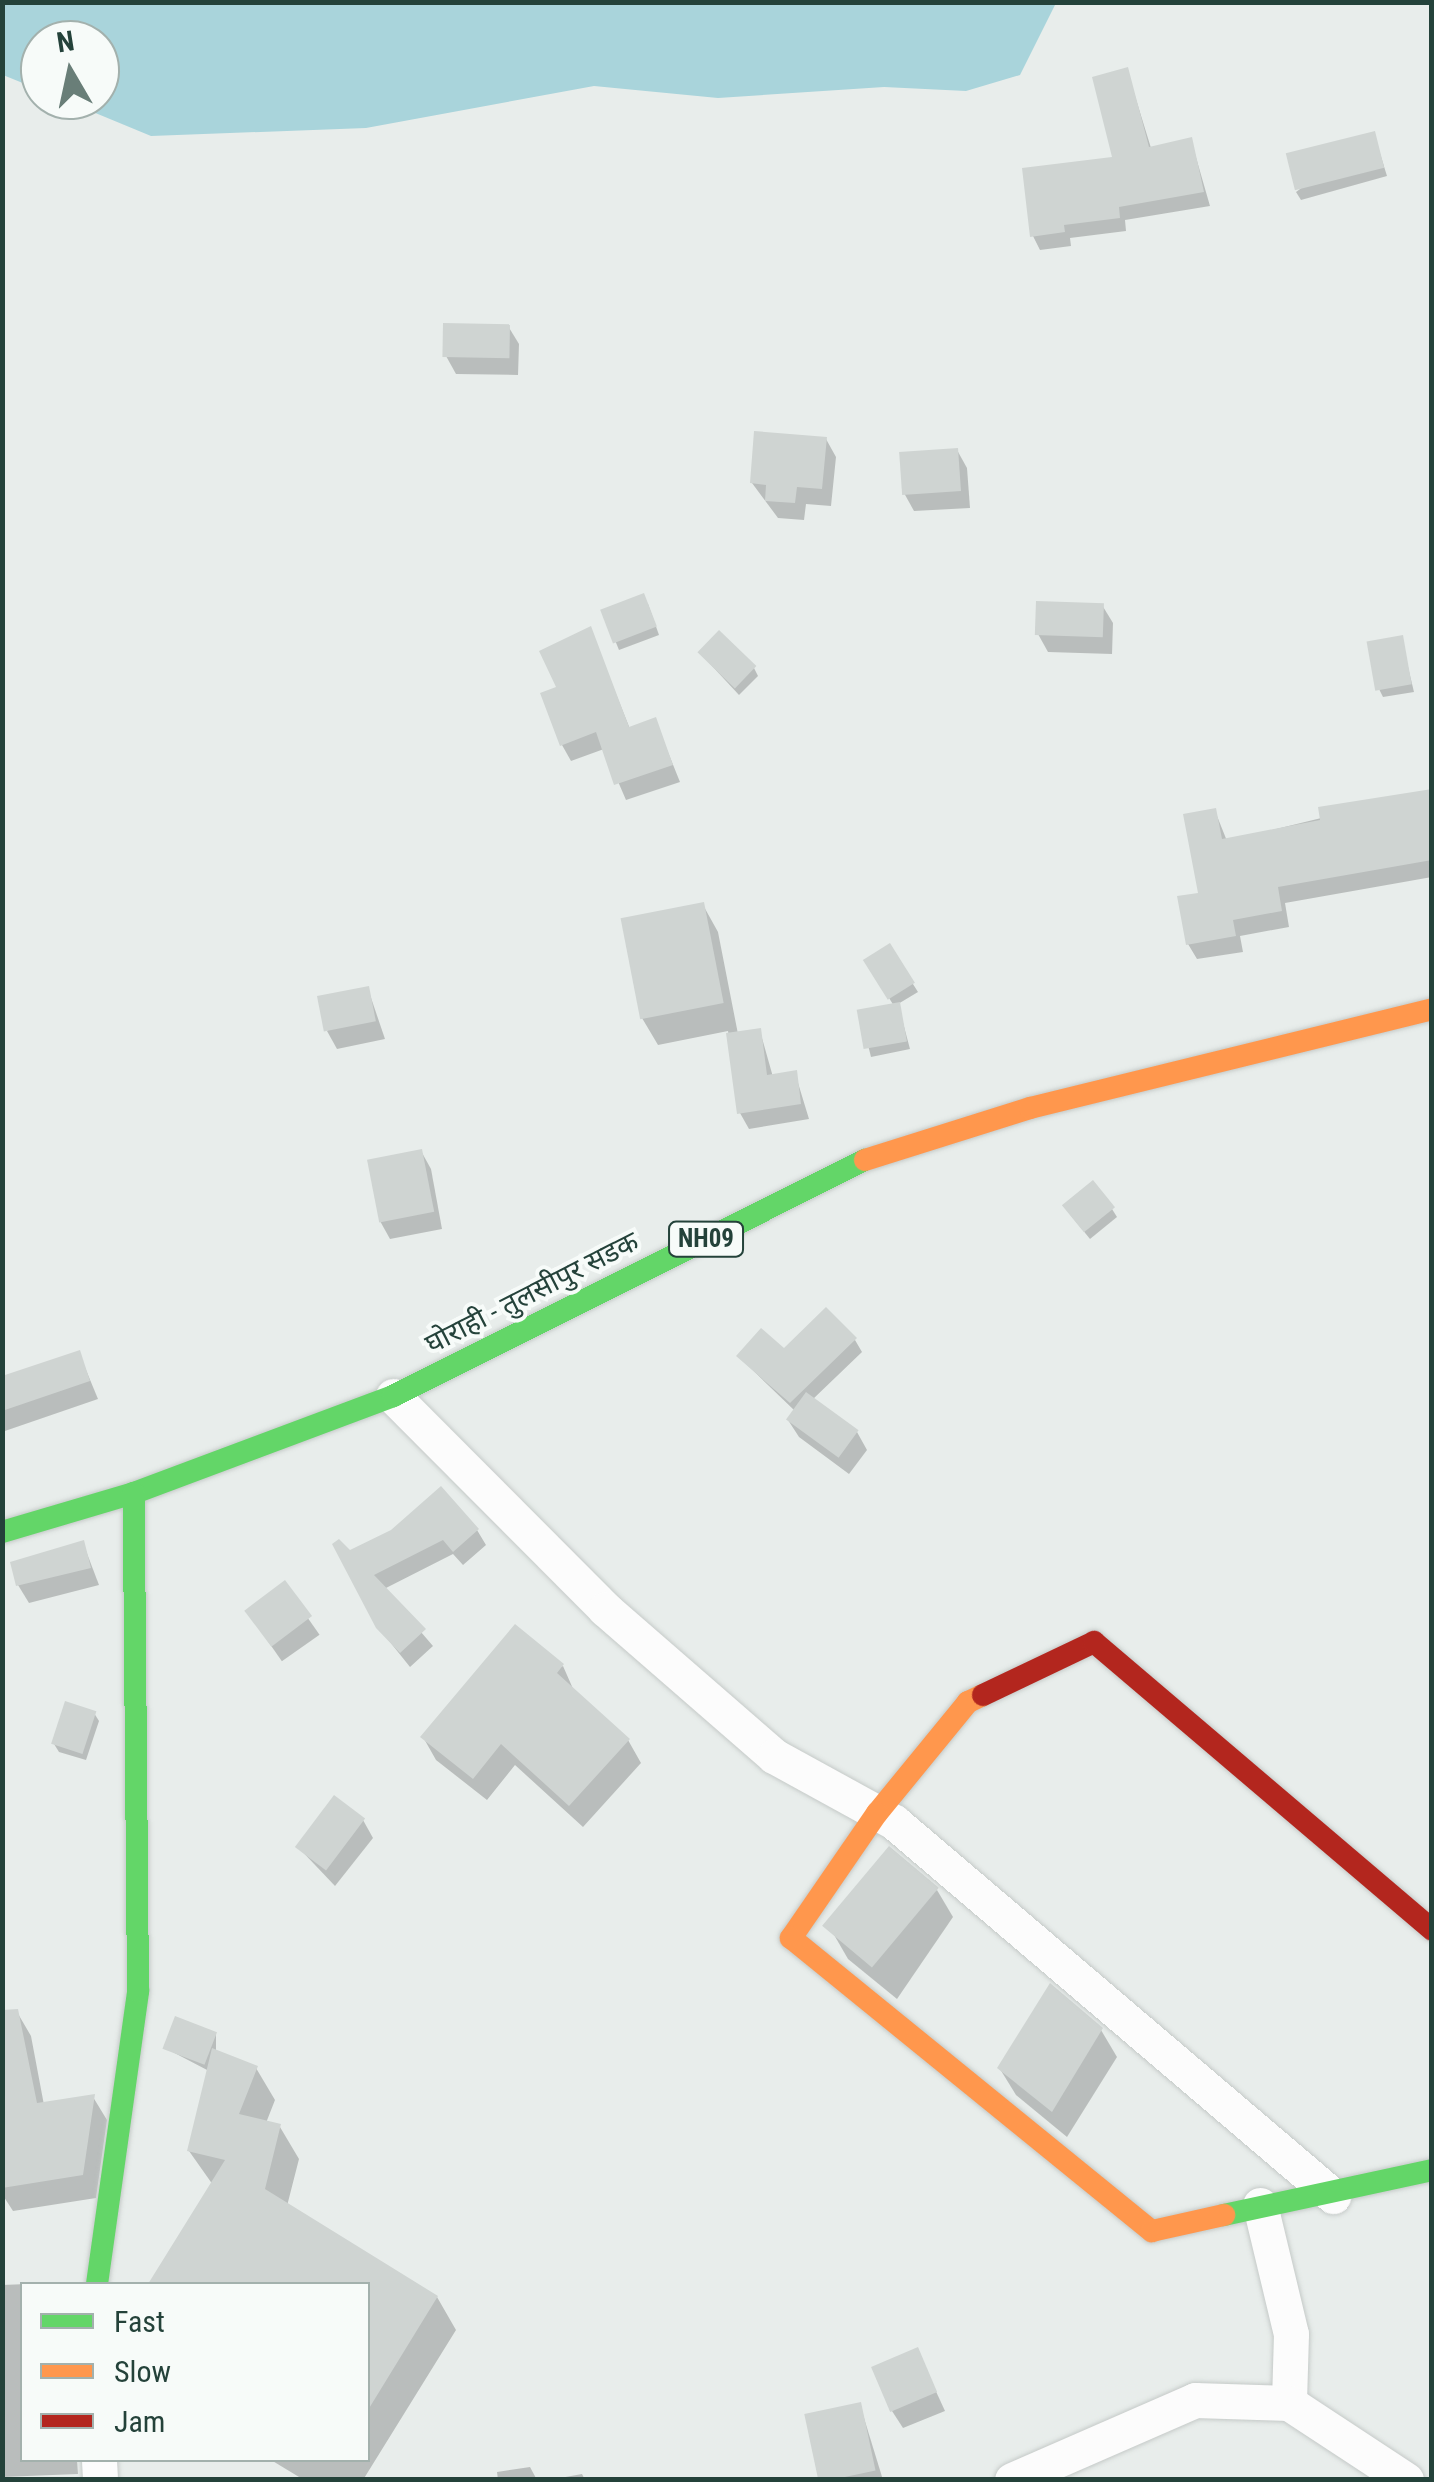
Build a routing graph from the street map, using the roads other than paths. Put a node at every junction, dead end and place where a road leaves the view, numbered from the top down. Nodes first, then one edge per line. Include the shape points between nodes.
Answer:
1 (1432, 1009) edge
2 (393, 1396) junction
3 (134, 1493) junction
4 (2, 1532) edge
5 (878, 1813) junction
6 (1432, 1930) edge
7 (1432, 2170) edge
8 (1333, 2196) junction
9 (1260, 2205) junction
10 (98, 2282) edge
11 (1289, 2403) junction
12 (1012, 2480) edge
13 (1406, 2480) edge

1 - 2 street, घोराही - तुलसीपुर सडक / NH09 via 1030,1108 870,1158
2 - 3 street, घोराही - तुलसीपुर सडक / NH09
2 - 5 street via 604,1609 774,1756
3 - 4 street, घोराही - तुलसीपुर सडक / NH09
3 - 10 street via 138,1990
5 - 6 street via 968,1702 1094,1642
5 - 8 street
5 - 9 street via 791,1938 1152,2231
7 - 8 street
8 - 9 street
9 - 11 street via 1290,2334
11 - 12 street via 1194,2400
11 - 13 street

